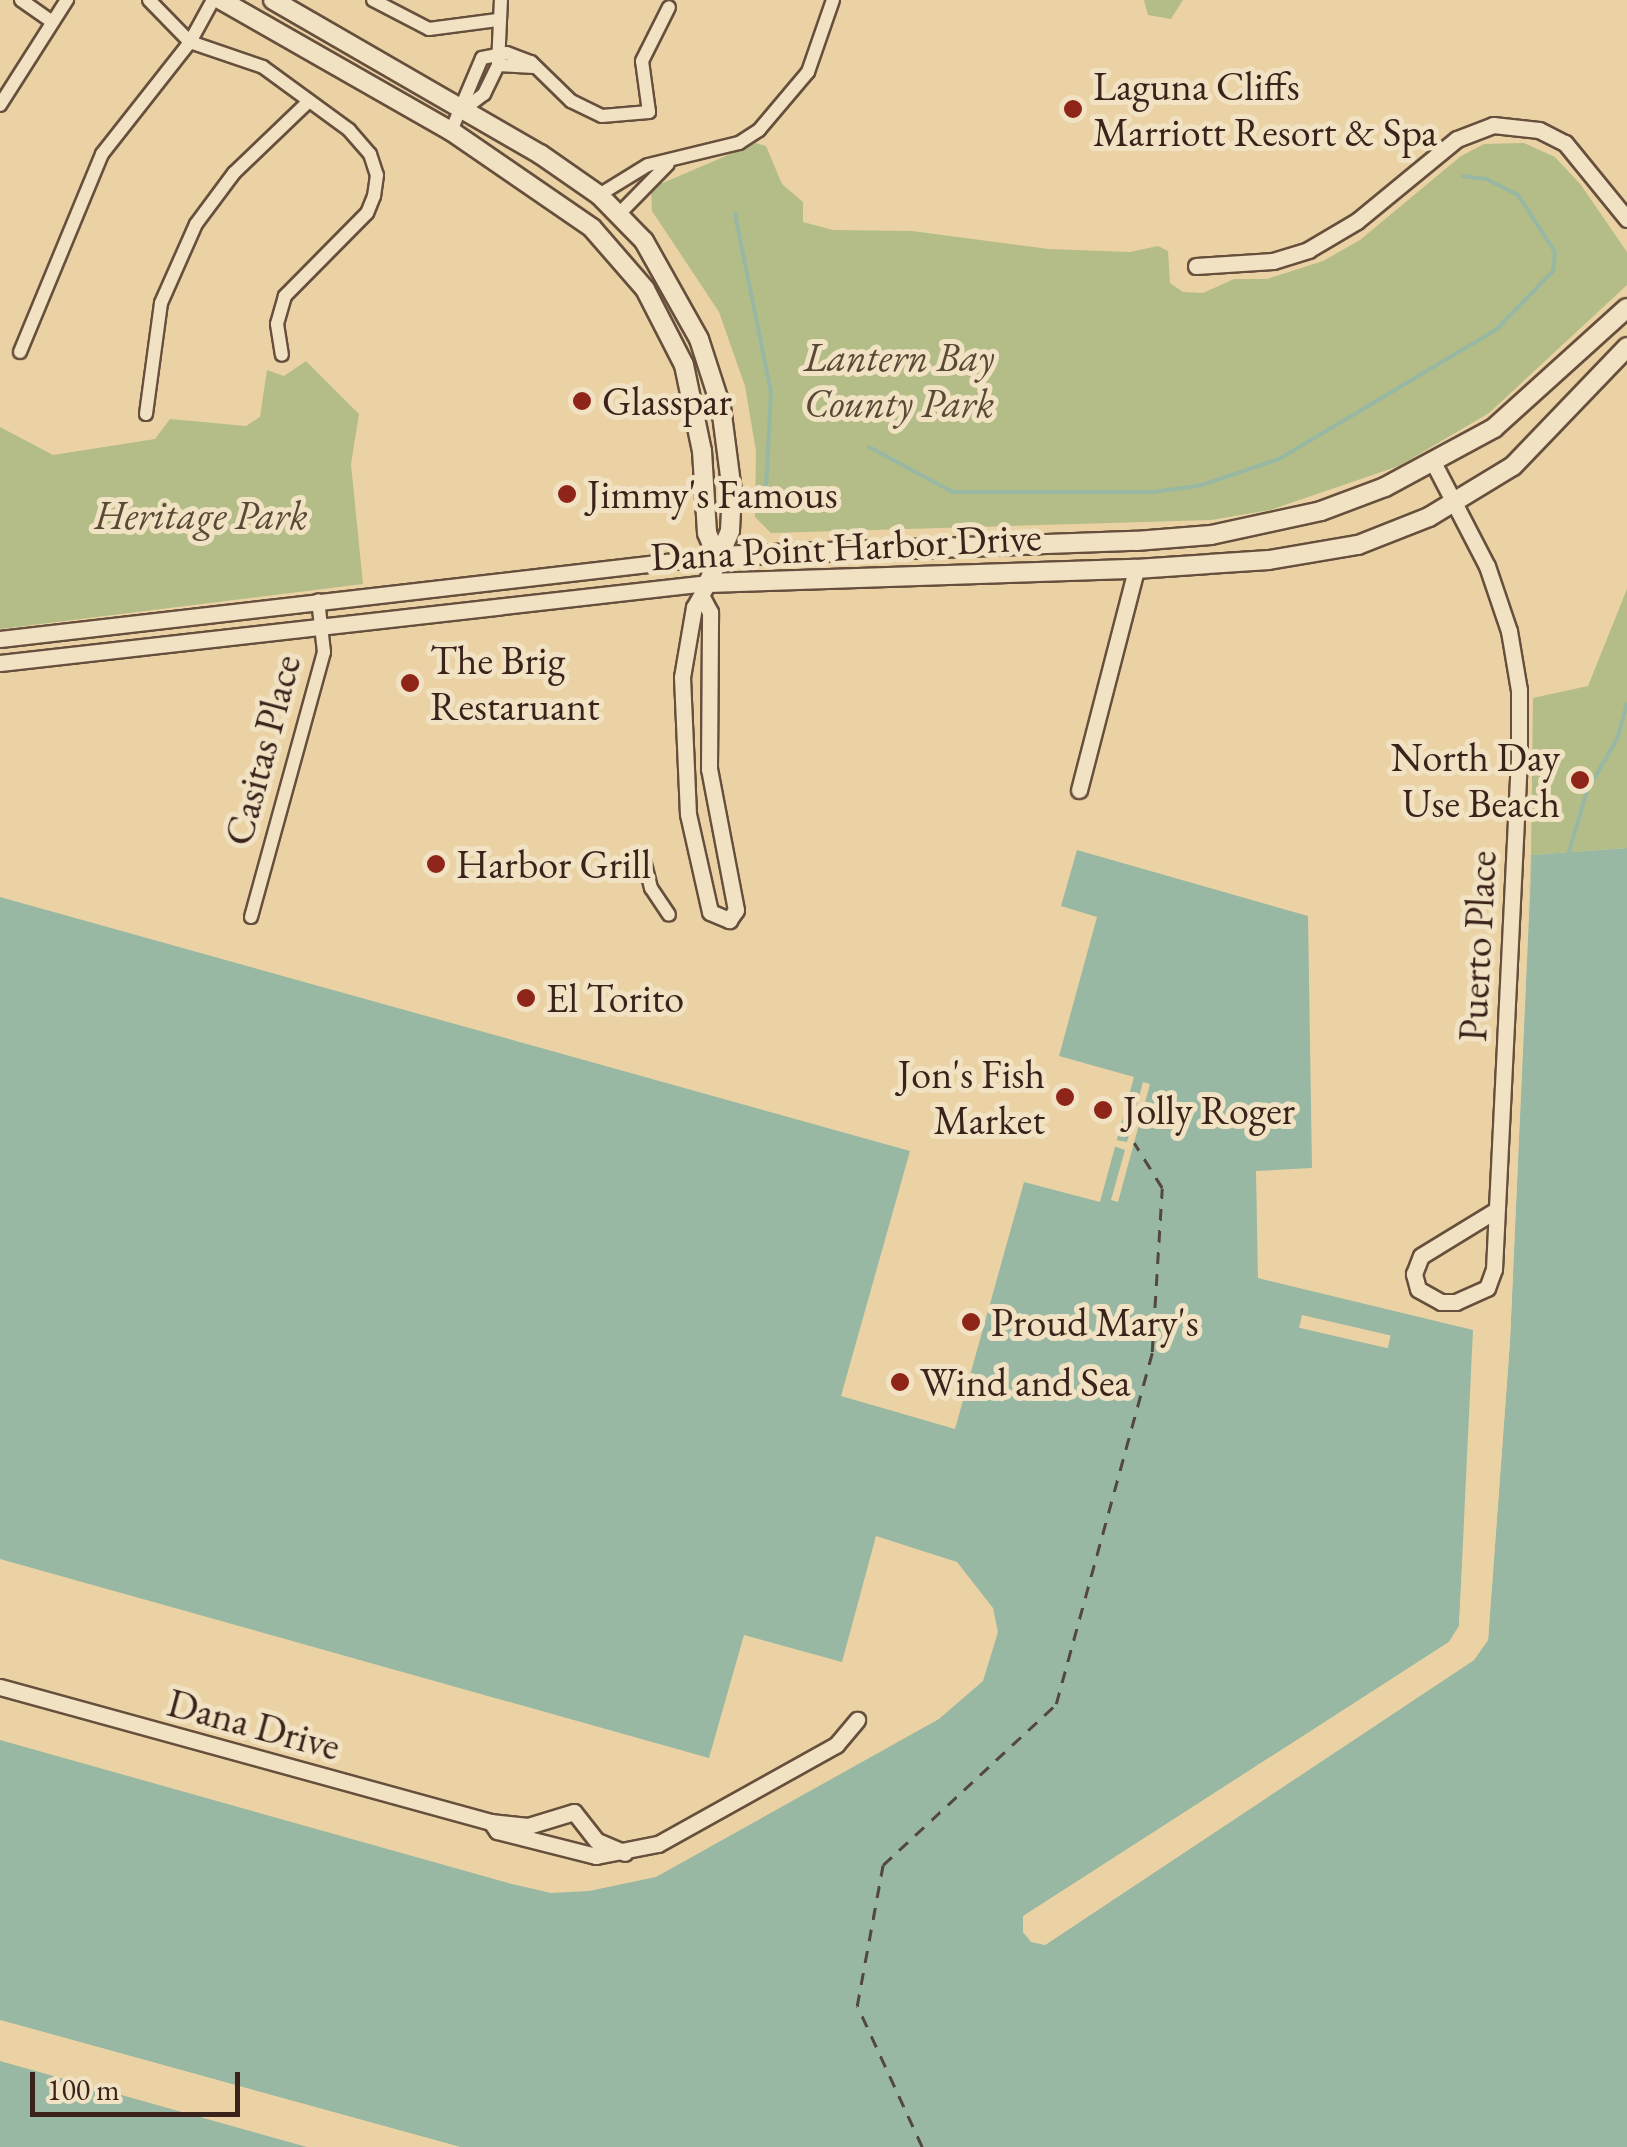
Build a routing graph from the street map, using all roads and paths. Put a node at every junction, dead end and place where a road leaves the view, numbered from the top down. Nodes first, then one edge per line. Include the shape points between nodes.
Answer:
1 (21, 0) edge
2 (67, 0) edge
3 (148, 0) edge
4 (217, 0) edge
5 (273, 0) edge
6 (373, 0) edge
7 (501, 0) edge
8 (833, 0) edge
9 (669, 7) dead end
10 (50, 20) junction
11 (497, 20) junction
12 (190, 42) junction
13 (497, 59) junction
14 (309, 101) junction
15 (0, 105) edge
16 (464, 109) junction
17 (451, 131) junction
18 (668, 164) junction
19 (599, 195) junction
20 (618, 215) junction
21 (1627, 219) edge
22 (1196, 266) dead end
23 (630, 271) junction
24 (676, 292) junction
25 (1627, 308) edge
26 (1627, 347) edge
27 (20, 352) dead end
28 (282, 355) dead end
29 (146, 414) dead end
30 (1434, 462) junction
31 (1454, 503) junction
32 (1136, 541) junction
33 (717, 556) junction
34 (1136, 569) junction
35 (706, 591) junction
36 (318, 600) junction
37 (322, 627) junction
38 (0, 639) edge
39 (0, 664) edge
40 (686, 763) junction
41 (709, 764) junction
42 (1079, 790) dead end
43 (644, 860) dead end
44 (669, 914) dead end
45 (251, 917) dead end
46 (1496, 1210) junction
47 (0, 1687) edge
48 (856, 1720) dead end
49 (491, 1822) junction
50 (625, 1853) junction

1 - 10 street
2 - 10 street
3 - 12 street
4 - 12 street
4 - 17 main road
5 - 16 main road
6 - 11 street via 429,29
7 - 11 street
8 - 18 street via 808,72 760,130
9 - 13 street via 642,61 650,112 602,116 571,101 520,56
10 - 15 street
11 - 13 street
12 - 14 street via 263,67
12 - 27 street via 102,154
13 - 16 street via 482,58
14 - 28 street via 360,142 377,175 367,213 286,296 276,324
14 - 29 street via 234,174 196,224 160,303
16 - 17 street
16 - 19 main road
17 - 23 main road via 592,228
18 - 19 street via 648,165
18 - 20 street
19 - 20 main road
20 - 24 main road
21 - 22 street via 1565,143 1539,130 1493,125 1457,139 1357,222 1308,250 1274,261
23 - 24 main road
23 - 33 main road via 684,365 704,465 707,534
24 - 33 main road via 710,371 725,434 730,531
25 - 30 main road, Dana Point Harbor Drive via 1494,428
26 - 31 main road, Dana Point Harbor Drive via 1544,439
30 - 31 street, Puerto Place
30 - 32 main road, Dana Point Harbor Drive via 1302,516 1211,535
31 - 34 main road, Dana Point Harbor Drive via 1402,530 1316,554
31 - 46 street, Puerto Place via 1487,566 1509,631 1519,690
32 - 33 main road, Dana Point Harbor Drive
32 - 34 main road
33 - 35 main road
33 - 36 street, Dana Point Harbor Drive
34 - 35 main road, Dana Point Harbor Drive
34 - 42 street
35 - 37 street, Dana Point Harbor Drive
35 - 40 street via 694,607 682,677
35 - 41 street
36 - 37 street, Casitas Place
36 - 38 street, Dana Point Harbor Drive
37 - 39 street, Dana Point Harbor Drive
37 - 45 street, Casitas Place via 324,652
40 - 41 street
40 - 41 street via 688,814 710,912 729,920 736,910
43 - 44 street via 651,888
46 - 46 street, Puerto Place via 1421,1256 1414,1274 1418,1289 1441,1302 1487,1288 1498,1246
47 - 49 street, Dana Drive
48 - 50 street, Dana Drive via 820,1754 658,1844
49 - 50 street, Dana Drive via 497,1832 596,1856
49 - 50 street, Dana Drive via 528,1826 574,1812 597,1842

